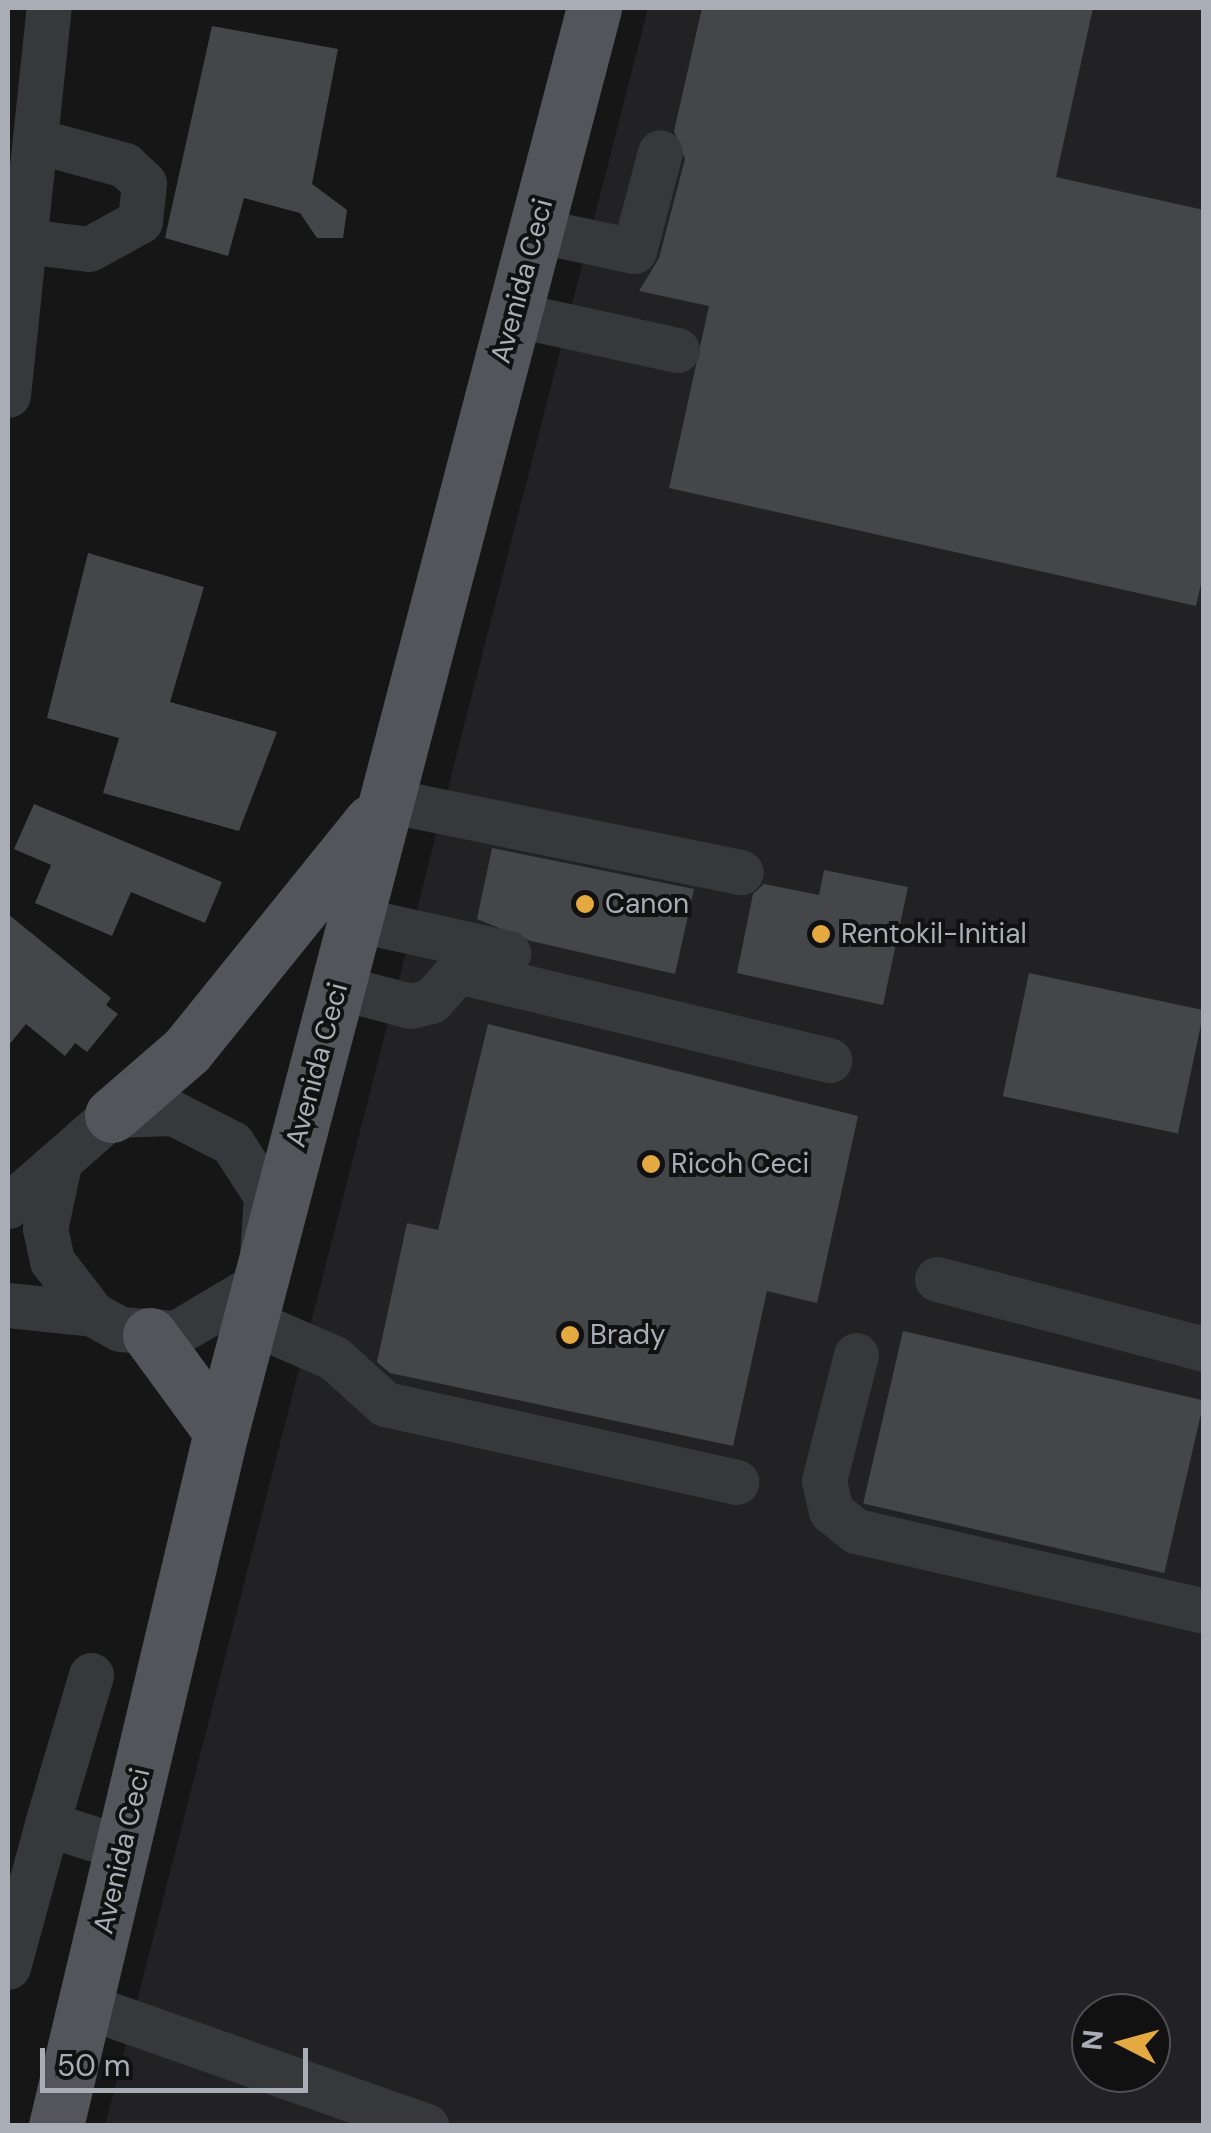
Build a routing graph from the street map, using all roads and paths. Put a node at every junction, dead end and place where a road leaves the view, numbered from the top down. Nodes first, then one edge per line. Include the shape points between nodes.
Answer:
1 (49, 8) edge
2 (594, 8) edge
3 (37, 141) junction
4 (660, 152) dead end
5 (535, 230) junction
6 (26, 241) junction
7 (514, 314) junction
8 (677, 350) dead end
9 (8, 394) edge
10 (386, 802) junction
11 (742, 872) dead end
12 (356, 920) junction
13 (338, 987) junction
14 (710, 999) dead end
15 (828, 1060) dead end
16 (112, 1115) junction
17 (59, 1164) junction
18 (8, 1206) edge
19 (938, 1279) dead end
20 (256, 1302) junction
21 (8, 1305) edge
22 (93, 1314) junction
23 (150, 1335) junction
24 (1204, 1350) edge
25 (856, 1355) dead end
26 (222, 1432) junction
27 (736, 1482) dead end
28 (1074, 1608) dead end
29 (1204, 1611) edge
30 (1204, 1639) edge
31 (91, 1675) dead end
32 (47, 1824) junction
33 (123, 1848) junction
34 (8, 1967) edge
35 (86, 2006) junction
36 (56, 2126) edge
37 (426, 2126) edge

1 - 3 street
2 - 5 main road, Avenida Ceci
3 - 6 street
3 - 6 street via 125,165 144,183 140,221 89,249
4 - 5 street via 634,251
5 - 7 main road, Avenida Ceci
6 - 9 street
7 - 8 street
7 - 10 main road, Avenida Ceci
10 - 11 street
10 - 12 main road, Avenida Ceci
10 - 16 main road via 211,1023
12 - 13 main road, Avenida Ceci
12 - 14 street
13 - 15 street via 411,1006 430,1001 458,971
13 - 20 main road, Avenida Ceci
16 - 17 street
16 - 20 street via 173,1113 232,1143 266,1196
17 - 18 street
17 - 22 street via 45,1229 69,1291
19 - 24 street
20 - 23 street via 199,1326
20 - 26 main road, Avenida Ceci
20 - 27 street via 385,1404
21 - 22 street
22 - 23 street
23 - 26 main road
25 - 29 street via 824,1480 830,1511 856,1531
26 - 33 main road, Avenida Ceci
28 - 30 street
31 - 32 street
32 - 33 street
32 - 34 street
33 - 35 main road, Avenida Ceci
35 - 36 main road, Avenida Ceci
35 - 37 street

